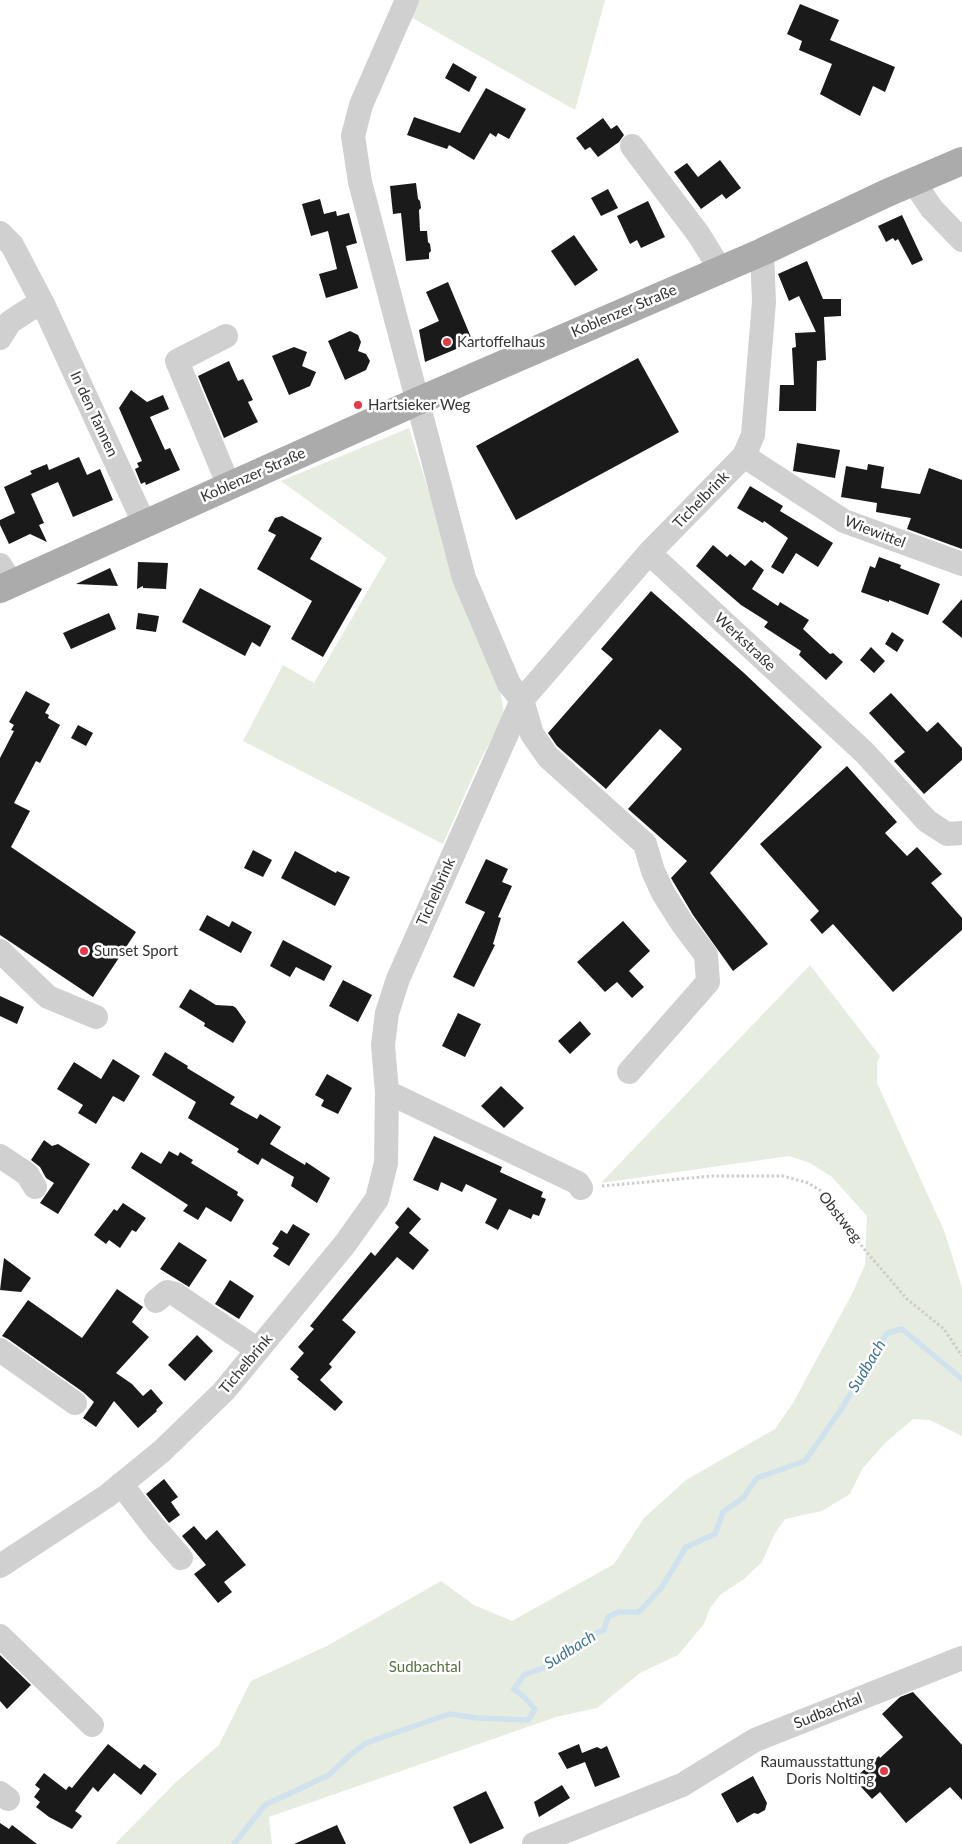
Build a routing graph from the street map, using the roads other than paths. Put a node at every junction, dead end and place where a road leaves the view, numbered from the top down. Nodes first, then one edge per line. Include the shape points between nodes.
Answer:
1 (407, 0) edge
2 (632, 146) dead end
3 (962, 161) edge
4 (913, 182) junction
5 (0, 234) edge
6 (962, 240) edge
7 (762, 252) junction
8 (720, 270) junction
9 (44, 304) junction
10 (226, 336) dead end
11 (0, 338) edge
12 (418, 401) junction
13 (744, 456) junction
14 (229, 486) junction
15 (144, 523) junction
16 (649, 554) junction
17 (962, 564) edge
18 (4, 579) edge
19 (522, 700) junction
20 (962, 832) edge
21 (0, 951) edge
22 (96, 1017) dead end
23 (629, 1072) dead end
24 (387, 1092) junction
25 (0, 1156) edge
26 (35, 1187) dead end
27 (581, 1188) road end
28 (156, 1302) dead end
29 (0, 1350) edge
30 (258, 1350) junction
31 (75, 1403) dead end
32 (121, 1484) junction
33 (180, 1558) dead end
34 (0, 1566) edge
35 (0, 1636) edge
36 (962, 1658) edge
37 (92, 1725) dead end
38 (534, 1844) edge

1 - 12 street via 361,105 353,136 360,182
2 - 8 street via 699,236
3 - 4 main road, Koblenzer Straße
4 - 6 street via 932,209
4 - 7 main road, Koblenzer Straße
5 - 9 street, In den Tannen via 12,246
7 - 8 main road, Koblenzer Straße
7 - 13 street, Tichelbrink via 764,302 760,359 753,435
8 - 12 main road, Koblenzer Straße
9 - 11 street via 10,322
9 - 15 street, In den Tannen
10 - 14 street via 177,361
12 - 14 main road, Koblenzer Straße
12 - 19 street via 464,578 509,684
13 - 16 street, Tichelbrink
13 - 17 street, Wiewittel via 844,521
14 - 15 main road, Koblenzer Straße
15 - 18 main road, Koblenzer Straße
16 - 19 street, Tichelbrink
16 - 20 street, Werkstraße via 865,753 927,821 947,834
19 - 23 street via 532,734 548,757 645,844 663,893 706,955 708,982
19 - 24 street, Tichelbrink via 398,979 387,1013 383,1045
21 - 22 street via 48,997
24 - 27 street via 578,1183
24 - 30 street, Tichelbrink via 386,1163 377,1199 345,1244
25 - 26 street via 27,1174
28 - 30 street via 167,1292 175,1294
29 - 31 street
30 - 32 street, Tichelbrink via 224,1391 162,1451
32 - 33 street
32 - 34 street, Tichelbrink
35 - 37 street
36 - 38 street, Sudbachtal via 755,1740 682,1785

